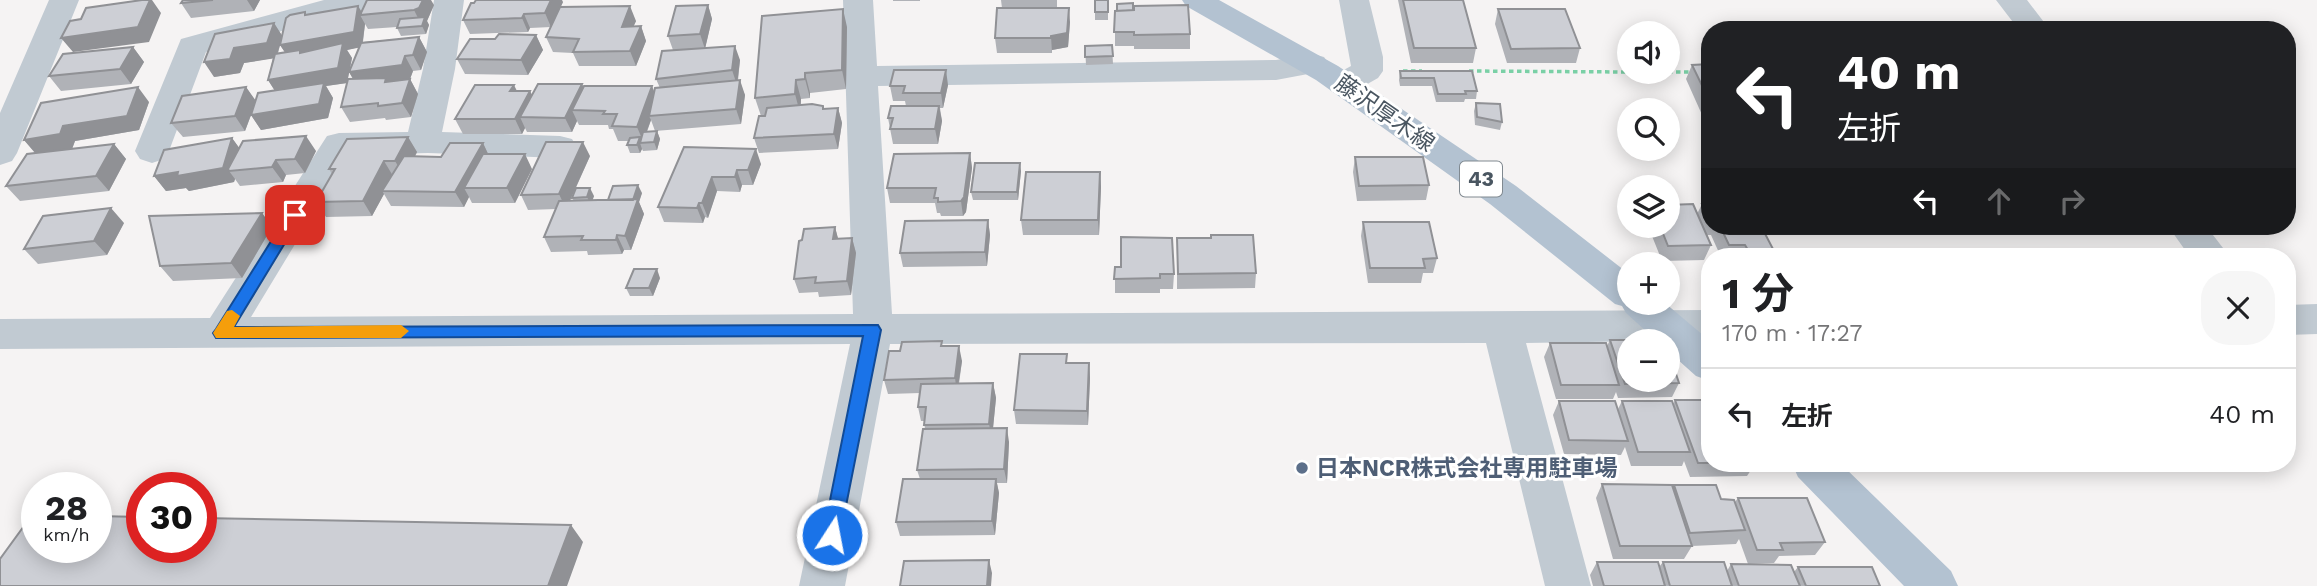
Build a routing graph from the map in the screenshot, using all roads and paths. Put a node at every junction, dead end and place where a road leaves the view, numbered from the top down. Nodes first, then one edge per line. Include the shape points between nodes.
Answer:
1 (64, 0) edge
2 (394, 0) edge
3 (449, 0) edge
4 (858, 0) edge
5 (1197, 0) edge
6 (1354, 0) edge
7 (2011, 0) edge
8 (272, 13) edge
9 (2028, 21) edge
10 (1313, 64) junction
11 (1435, 71) edge
12 (1463, 71) edge
13 (1617, 72) edge
14 (1680, 72) edge
15 (1699, 72) edge
16 (863, 76) junction
17 (1355, 78) junction
18 (422, 143) junction
19 (561, 147) edge
20 (152, 151) dead end
21 (0, 153) edge
22 (1617, 285) edge
23 (1643, 315) edge
24 (1655, 315) edge
25 (1659, 315) edge
26 (2317, 319) edge
27 (2296, 320) edge
28 (1701, 323) edge
29 (1502, 328) junction
30 (873, 330) junction
31 (221, 333) junction
32 (0, 334) edge
33 (1701, 357) edge
34 (1821, 472) edge
35 (822, 586) edge
36 (1568, 586) edge
37 (1935, 586) edge

1 - 21 street
2 - 8 street
3 - 18 street
4 - 16 street
5 - 10 main road, 藤沢厚木線 / 43
6 - 17 street via 1367,57
7 - 9 street
8 - 20 street via 192,46
10 - 16 street via 1276,70
10 - 17 main road, 藤沢厚木線 / 43
11 - 17 path
12 - 13 path
14 - 15 path
16 - 30 street
17 - 22 main road, 藤沢厚木線 / 43
18 - 19 street
18 - 31 street via 339,144
23 - 29 street
24 - 33 main road
25 - 28 street
26 - 27 street
29 - 30 street
29 - 36 street
30 - 31 street
30 - 35 street
31 - 32 street
34 - 37 main road

